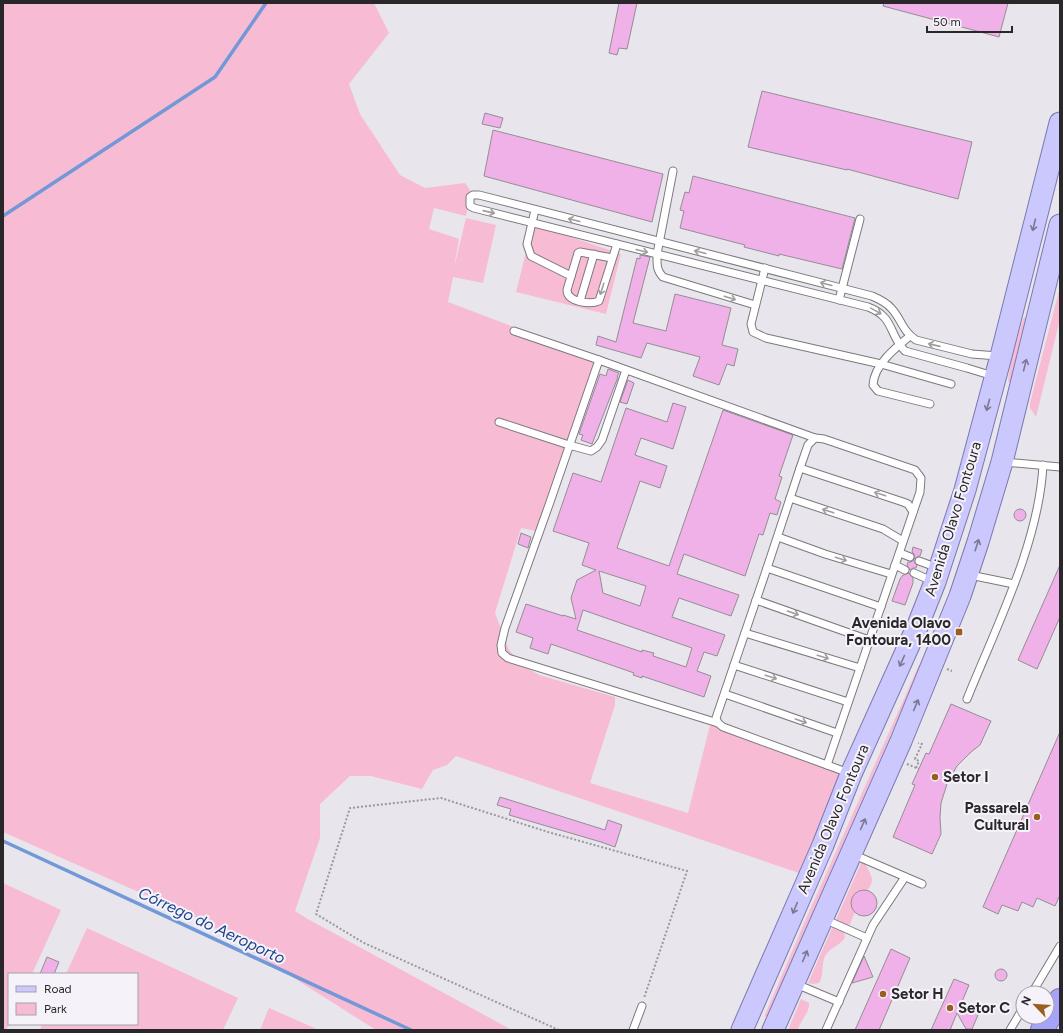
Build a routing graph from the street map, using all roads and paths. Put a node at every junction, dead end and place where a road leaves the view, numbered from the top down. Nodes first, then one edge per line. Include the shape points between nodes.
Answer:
1 (1060, 123) edge
2 (673, 171) dead end
3 (1052, 190) edge
4 (535, 210) junction
5 (860, 219) dead end
6 (531, 222) junction
7 (1059, 228) edge
8 (659, 241) junction
9 (617, 244) junction
10 (594, 254) junction
11 (657, 254) junction
12 (612, 258) junction
13 (765, 268) junction
14 (571, 276) junction
15 (806, 278) junction
16 (761, 281) junction
17 (842, 288) junction
18 (802, 291) junction
19 (839, 300) junction
20 (580, 301) junction
21 (755, 305) junction
22 (514, 331) dead end
23 (910, 336) junction
24 (899, 345) junction
25 (1001, 356) junction
26 (599, 360) junction
27 (881, 364) junction
28 (626, 370) junction
29 (995, 377) junction
30 (952, 384) dead end
31 (930, 404) dead end
32 (500, 422) dead end
33 (815, 438) junction
34 (569, 445) junction
35 (1002, 462) junction
36 (1043, 465) junction
37 (1060, 466) edge
38 (800, 468) junction
39 (790, 498) junction
40 (913, 512) junction
41 (778, 537) junction
42 (903, 541) junction
43 (900, 553) junction
44 (910, 557) dead end
45 (919, 561) dead end
46 (895, 565) junction
47 (767, 568) junction
48 (905, 570) dead end
49 (914, 573) dead end
50 (892, 574) junction
51 (968, 575) junction
52 (938, 576) junction
53 (1014, 584) junction
54 (756, 600) junction
55 (881, 606) junction
56 (951, 621) junction
57 (745, 633) junction
58 (869, 640) junction
59 (734, 665) junction
60 (860, 668) junction
61 (948, 669) dead end
62 (952, 671) dead end
63 (725, 694) junction
64 (967, 699) dead end
65 (848, 702) junction
66 (718, 723) junction
67 (837, 733) junction
68 (918, 743) dead end
69 (827, 765) junction
70 (912, 766) dead end
71 (851, 774) junction
72 (850, 853) junction
73 (906, 877) junction
74 (922, 884) dead end
75 (822, 918) junction
76 (867, 938) junction
77 (1060, 946) edge
78 (794, 983) junction
79 (1037, 985) edge
80 (1060, 1000) edge
81 (839, 1002) junction
82 (642, 1006) joint
83 (559, 1030) edge
84 (633, 1030) edge
85 (742, 1030) edge
86 (773, 1030) edge
87 (826, 1030) edge
88 (1042, 1030) edge

1 - 3 main road, Avenida Olavo Fontoura
2 - 8 lane
3 -> 25 main road, Avenida Olavo Fontoura
4 - 6 lane
4 -> 6 lane via 479,196 470,197 470,206 474,208
8 -> 4 lane
5 - 17 lane
6 - 9 lane
6 - 14 lane via 527,244 530,256
35 -> 7 main road, Avenida Olavo Fontoura
8 - 11 lane
13 -> 8 lane
9 -> 11 lane
9 - 12 lane
10 - 12 lane
10 - 14 lane via 580,252
10 - 20 lane
11 - 16 lane
11 -> 21 lane via 657,268 663,277
12 -> 20 lane via 599,301 590,304
13 - 15 lane
13 - 16 lane
14 - 20 lane via 567,294 570,298
17 -> 15 lane
15 - 18 lane
16 - 18 lane
16 - 21 lane
17 - 19 lane
17 - 23 lane via 872,296 892,308
18 - 19 lane
19 -> 24 lane via 878,311 886,317
21 - 27 lane via 751,324 753,332 760,336
22 - 26 lane
23 - 24 lane
25 -> 23 lane via 972,354 916,340
24 - 27 lane
24 - 29 lane via 905,351
25 - 29 main road, Avenida Olavo Fontoura
26 - 28 lane
26 - 34 lane
27 - 30 lane
27 - 31 lane via 873,379 873,385 878,391
28 - 33 lane
28 - 34 lane via 602,440 597,447 591,451
29 -> 52 main road, Avenida Olavo Fontoura via 965,490
32 - 34 lane
33 - 38 lane via 808,445
33 - 40 lane via 915,470 921,478 920,492
34 - 66 lane via 505,628 502,653 508,658
35 - 36 lane
51 -> 35 main road, Avenida Olavo Fontoura
36 - 37 lane
36 - 53 lane via 1035,522
38 - 39 lane
40 -> 38 lane via 908,504 903,502
39 - 41 lane
42 -> 39 lane via 883,530
40 - 42 lane
41 - 47 lane
41 -> 50 lane
42 - 43 lane
43 - 44 lane
43 - 46 lane
45 - 52 lane
46 - 48 lane
46 - 50 lane
47 - 54 lane
47 - 55 lane
49 - 52 lane
50 - 55 lane
51 - 53 lane
51 - 56 main road, Avenida Olavo Fontoura
52 - 56 main road via 950,594
52 -> 71 main road, Avenida Olavo Fontoura
53 - 64 lane
54 - 57 lane
54 -> 58 lane
55 - 58 lane
72 -> 56 main road, Avenida Olavo Fontoura via 901,741
57 - 59 lane
57 -> 60 lane
58 - 60 lane
59 - 63 lane
59 -> 65 lane
60 - 65 lane
61 - 62 path
63 - 66 lane via 716,718
63 -> 67 lane
65 - 67 lane
66 - 69 lane
67 - 69 lane
68 - 70 path via 922,744 915,759 919,761 918,768
69 - 71 lane
71 -> 85 main road, Avenida Olavo Fontoura via 823,845
72 - 73 lane
72 - 75 main road, Avenida Olavo Fontoura
73 - 74 lane
73 - 76 lane via 881,912
75 - 76 lane
78 -> 75 main road, Avenida Olavo Fontoura
76 - 81 lane
77 - 79 lane
78 - 81 lane
78 - 86 main road, Avenida Olavo Fontoura
80 - 88 highway
81 - 87 lane
82 - 83 path via 687,871 440,798 350,808 316,914 364,943
82 - 84 lane

